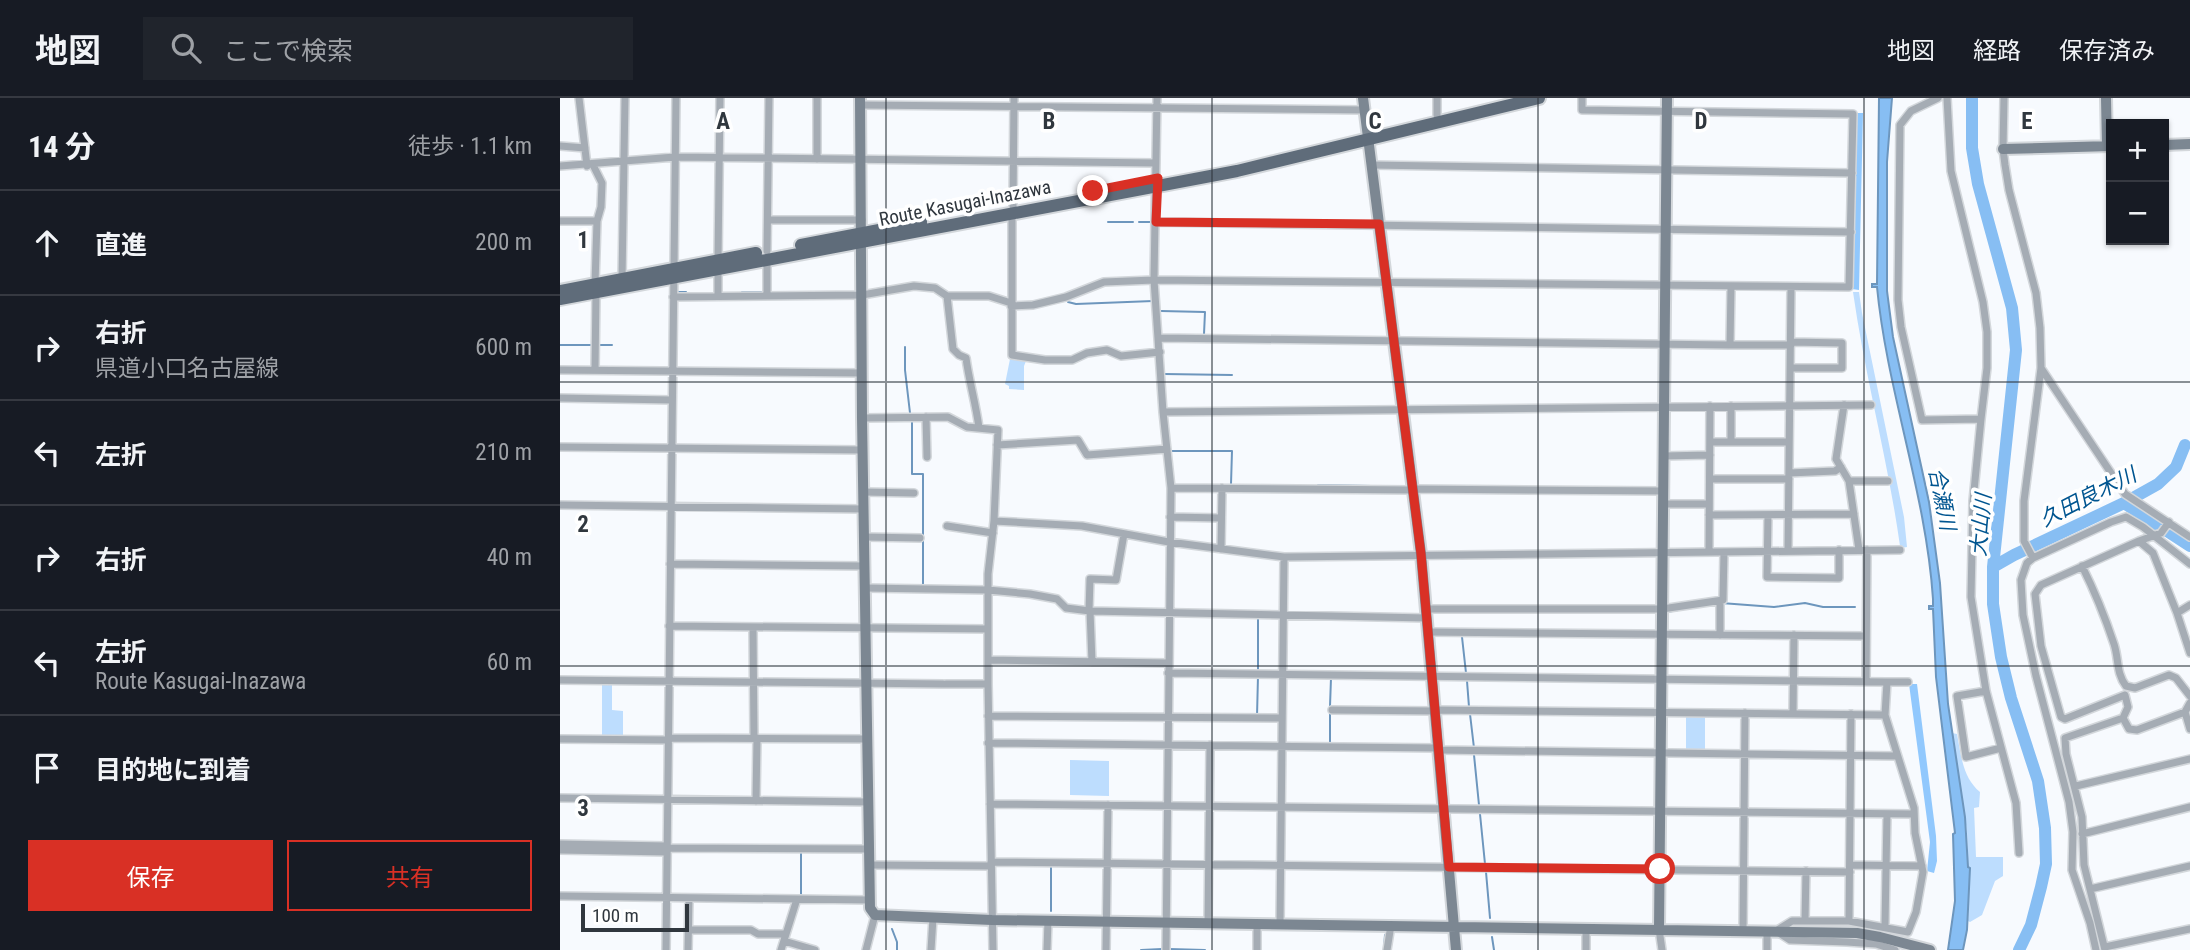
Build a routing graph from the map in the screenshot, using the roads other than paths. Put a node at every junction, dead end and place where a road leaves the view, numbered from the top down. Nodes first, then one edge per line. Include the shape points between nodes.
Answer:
1 (579, 98) edge
2 (625, 98) edge
3 (676, 98) edge
4 (720, 98) edge
5 (769, 98) edge
6 (817, 98) edge
7 (1157, 98) edge
8 (1363, 98) edge
9 (1437, 98) edge
10 (1507, 98) edge
11 (1539, 98) edge
12 (1582, 98) edge
13 (1667, 98) edge
14 (1938, 98) edge
15 (1947, 98) edge
16 (2004, 98) edge
17 (2106, 98) edge
18 (860, 102) edge
19 (1014, 102) edge
20 (1157, 108) junction
21 (1365, 110) junction
22 (1667, 111) junction
23 (1437, 115) junction
24 (2107, 119) edge
25 (1368, 136) junction
26 (2190, 144) edge
27 (2169, 145) edge
28 (560, 146) edge
29 (2106, 146) edge
30 (585, 148) junction
31 (2003, 149) junction
32 (675, 157) junction
33 (719, 158) junction
34 (768, 159) junction
35 (817, 159) junction
36 (861, 159) junction
37 (1013, 161) junction
38 (624, 162) junction
39 (1156, 163) junction
40 (590, 165) junction
41 (1371, 165) junction
42 (560, 166) edge
43 (1666, 170) junction
44 (1852, 173) junction
45 (1157, 182) junction
46 (1013, 210) junction
47 (768, 220) junction
48 (560, 221) edge
49 (597, 221) junction
50 (1156, 222) junction
51 (1379, 224) junction
52 (1666, 229) junction
53 (863, 231) junction
54 (1851, 232) junction
55 (767, 255) junction
56 (718, 264) junction
57 (674, 273) junction
58 (622, 279) junction
59 (1154, 280) junction
60 (1386, 282) junction
61 (1666, 287) junction
62 (1731, 287) junction
63 (1791, 288) junction
64 (596, 289) junction
65 (560, 291) edge
66 (862, 295) junction
67 (718, 296) junction
68 (767, 296) junction
69 (947, 296) junction
70 (673, 297) junction
71 (560, 299) edge
72 (1012, 305) junction
73 (1159, 338) junction
74 (1394, 340) junction
75 (1791, 343) junction
76 (1665, 345) junction
77 (1730, 345) junction
78 (1160, 352) junction
79 (1791, 368) junction
80 (2041, 368) junction
81 (560, 370) edge
82 (595, 370) junction
83 (672, 371) junction
84 (862, 373) junction
85 (560, 398) edge
86 (672, 400) junction
87 (1790, 405) junction
88 (1844, 405) junction
89 (1871, 405) dead end
90 (1664, 406) junction
91 (1710, 406) junction
92 (1731, 406) junction
93 (1402, 409) junction
94 (1163, 412) junction
95 (926, 417) junction
96 (862, 418) junction
97 (1981, 419) junction
98 (979, 428) junction
99 (1710, 442) junction
100 (1731, 442) junction
101 (1789, 442) junction
102 (997, 445) junction
103 (560, 447) edge
104 (672, 448) junction
105 (1167, 449) junction
106 (863, 450) junction
107 (1710, 455) junction
108 (1663, 456) junction
109 (927, 457) dead end
110 (1841, 467) junction
111 (1789, 476) junction
112 (1710, 479) junction
113 (1849, 481) junction
114 (1888, 481) dead end
115 (1171, 488) junction
116 (1222, 488) junction
117 (1412, 489) junction
118 (1663, 491) junction
119 (864, 492) junction
120 (914, 493) dead end
121 (1663, 504) junction
122 (1709, 504) junction
123 (560, 505) edge
124 (671, 507) junction
125 (864, 509) junction
126 (1768, 514) junction
127 (1789, 514) junction
128 (1854, 514) junction
129 (1709, 515) junction
130 (1170, 517) junction
131 (1221, 517) junction
132 (994, 521) junction
133 (2169, 522) junction
134 (947, 526) dead end
135 (993, 533) junction
136 (1124, 534) junction
137 (2157, 534) junction
138 (865, 537) junction
139 (2190, 537) edge
140 (920, 538) dead end
141 (2139, 541) junction
142 (1169, 542) junction
143 (1221, 549) junction
144 (1839, 550) junction
145 (1863, 550) junction
146 (1900, 550) dead end
147 (1768, 551) junction
148 (1788, 551) junction
149 (1662, 552) junction
150 (1709, 552) junction
151 (1724, 552) junction
152 (1421, 554) junction
153 (1284, 557) junction
154 (2033, 558) junction
155 (670, 564) junction
156 (2190, 564) edge
157 (865, 566) junction
158 (2082, 566) junction
159 (866, 587) junction
160 (988, 590) junction
161 (1720, 605) dead end
162 (2190, 605) edge
163 (1662, 609) junction
164 (1090, 611) junction
165 (2177, 612) junction
166 (1427, 613) junction
167 (1168, 614) junction
168 (1283, 616) junction
169 (669, 626) junction
170 (754, 627) junction
171 (866, 628) junction
172 (988, 629) junction
173 (1428, 632) junction
174 (1662, 634) junction
175 (1720, 635) junction
176 (1794, 635) junction
177 (1866, 636) junction
178 (2190, 653) edge
179 (988, 660) junction
180 (1092, 662) junction
181 (1168, 663) junction
182 (1168, 673) junction
183 (1283, 674) junction
184 (1433, 676) junction
185 (1662, 679) junction
186 (560, 680) edge
187 (1793, 681) junction
188 (669, 682) junction
189 (754, 682) junction
190 (1866, 682) junction
191 (1887, 682) junction
192 (1908, 682) dead end
193 (867, 683) junction
194 (988, 684) junction
195 (1986, 691) junction
196 (2190, 696) edge
197 (2190, 703) edge
198 (1332, 710) dead end
199 (1436, 711) junction
200 (1661, 712) junction
201 (2185, 712) junction
202 (1745, 713) junction
203 (1793, 714) junction
204 (1852, 714) junction
205 (1885, 715) junction
206 (988, 716) junction
207 (1167, 717) junction
208 (2123, 718) junction
209 (1282, 719) junction
210 (2190, 728) edge
211 (755, 738) junction
212 (560, 739) edge
213 (669, 739) junction
214 (868, 739) junction
215 (988, 743) junction
216 (1167, 745) junction
217 (1210, 746) junction
218 (1282, 746) junction
219 (2001, 748) junction
220 (1439, 749) junction
221 (1661, 753) junction
222 (1745, 754) junction
223 (1851, 755) junction
224 (1897, 756) junction
225 (2190, 759) edge
226 (2076, 786) junction
227 (560, 798) edge
228 (668, 799) junction
229 (756, 801) junction
230 (869, 802) junction
231 (990, 804) junction
232 (1108, 805) junction
233 (1167, 806) junction
234 (1209, 806) junction
235 (1282, 806) junction
236 (2190, 807) edge
237 (1444, 808) junction
238 (1660, 811) junction
239 (1745, 812) junction
240 (1850, 813) junction
241 (1887, 814) junction
242 (1913, 814) junction
243 (2082, 834) junction
244 (560, 844) edge
245 (667, 848) junction
246 (870, 849) junction
247 (560, 850) edge
248 (2019, 853) dead end
249 (1107, 863) junction
250 (870, 864) junction
251 (991, 864) junction
252 (1167, 864) junction
253 (1209, 864) junction
254 (1280, 865) junction
255 (1886, 866) junction
256 (1922, 866) junction
257 (2190, 866) edge
258 (1449, 867) junction
259 (1850, 868) junction
260 (1660, 869) junction
261 (1744, 870) junction
262 (1806, 872) junction
263 (2090, 889) junction
264 (560, 895) edge
265 (667, 897) junction
266 (689, 898) junction
267 (797, 899) junction
268 (870, 900) junction
269 (875, 915) junction
270 (933, 918) junction
271 (992, 920) junction
272 (1048, 920) junction
273 (1805, 921) junction
274 (1106, 922) junction
275 (1167, 922) junction
276 (1849, 922) junction
277 (1208, 923) junction
278 (1257, 923) junction
279 (1280, 924) junction
280 (1391, 925) junction
281 (1454, 926) junction
282 (1885, 926) junction
283 (1587, 928) junction
284 (689, 929) junction
285 (1659, 929) junction
286 (2190, 929) edge
287 (1743, 931) junction
288 (1771, 931) junction
289 (785, 938) junction
290 (1926, 948) edge
291 (2105, 949) edge
292 (666, 950) edge
293 (688, 950) edge
294 (781, 950) edge
295 (815, 950) edge
296 (866, 950) edge
297 (931, 950) edge
298 (993, 950) edge
299 (1047, 950) edge
300 (1106, 950) edge
301 (1166, 950) edge
302 (1257, 950) edge
303 (1387, 950) edge
304 (1456, 950) edge
305 (1586, 950) edge
306 (1662, 950) edge
307 (1766, 950) edge
308 (1895, 950) edge
309 (2096, 950) edge

1 - 30 street
2 - 38 street
3 - 32 street
4 - 33 street
5 - 34 street
6 - 35 street
7 - 20 street
8 - 21 street
9 - 23 street
10 - 23 main road, Route Kasugai-Inazawa
11 - 25 main road, Route Kasugai-Inazawa
12 - 22 street via 1582,110
13 - 22 street
14 - 97 street via 1911,111 1900,125 1898,300 1923,421
15 - 97 street via 1951,171 1987,332
16 - 31 street
17 - 24 street
18 - 19 street
18 - 36 street
19 - 20 street
19 - 37 street
20 - 21 street
20 - 39 street
21 - 25 street
22 - 43 street
22 - 44 street via 1853,114
23 - 25 main road, Route Kasugai-Inazawa
25 - 41 street
25 - 45 main road, Route Kasugai-Inazawa via 1237,171
26 - 27 street
28 - 30 street
29 - 31 street
30 - 40 street
31 - 80 street via 2036,293
32 - 33 street
32 - 38 street
32 - 57 street
33 - 34 street
33 - 56 street
34 - 35 street
34 - 47 street
35 - 36 street
36 - 37 street
36 - 53 street
37 - 39 street
37 - 46 street
38 - 40 street
38 - 58 street
39 - 45 street
40 - 42 street
40 - 49 street via 602,183
41 - 43 street
41 - 51 street
43 - 44 street
43 - 52 street
44 - 54 street
45 - 46 main road, Route Kasugai-Inazawa
45 - 50 street
46 - 53 main road, Route Kasugai-Inazawa
46 - 72 street
47 - 53 street
47 - 55 street
48 - 49 street
49 - 64 street
50 - 51 street
50 - 59 street
51 - 52 street
51 - 60 street
52 - 54 street
52 - 61 street
53 - 55 main road, Route Kasugai-Inazawa
53 - 66 street
54 - 63 street via 1849,287
55 - 56 main road, Route Kasugai-Inazawa
55 - 68 street
56 - 57 main road, Route Kasugai-Inazawa
56 - 67 street
57 - 58 main road, Route Kasugai-Inazawa
57 - 64 main road, Route Kasugai-Inazawa
57 - 70 street
58 - 64 main road, Route Kasugai-Inazawa
59 - 60 street
59 - 72 street via 1104,282 1044,303
59 - 73 street
60 - 61 street
60 - 74 street
61 - 62 street
61 - 76 street
62 - 63 street
62 - 77 street
63 - 75 street
64 - 65 main road, Route Kasugai-Inazawa
64 - 71 main road, Route Kasugai-Inazawa
64 - 82 street
66 - 68 street
66 - 69 street via 914,286 935,288
66 - 84 street
67 - 68 street
67 - 70 street
69 - 72 street via 989,296
69 - 98 street via 953,349 966,358
70 - 83 street
72 - 78 street via 1012,355 1072,360 1107,350 1121,356
73 - 74 street
73 - 78 street
74 - 76 street
74 - 93 street
75 - 77 street
75 - 79 street
75 - 79 street via 1842,343 1842,368
76 - 77 street
76 - 90 street
78 - 94 street
79 - 87 street
80 - 133 street via 2126,494
80 - 154 street via 2024,502 2024,541
81 - 82 street
82 - 83 street
83 - 84 street
83 - 86 street
84 - 96 street
85 - 86 street
86 - 104 street
87 - 88 street
87 - 92 street
87 - 101 street
88 - 89 street
88 - 110 street via 1836,459
90 - 91 street
90 - 93 street
90 - 108 street
91 - 92 street
91 - 99 street
92 - 100 street
93 - 94 street
93 - 117 street
94 - 105 street
95 - 96 street
95 - 98 street via 947,417
95 - 109 street
96 - 106 street
97 - 195 street via 1970,584
98 - 102 street via 998,430
99 - 100 street
99 - 107 street
100 - 101 street
101 - 111 street
102 - 105 street via 1078,440 1087,455
102 - 132 street
103 - 104 street
104 - 106 street
104 - 124 street
105 - 115 street
106 - 119 street
107 - 108 street
107 - 112 street
108 - 118 street
110 - 111 street
110 - 113 street
111 - 112 street
111 - 127 street
112 - 122 street
113 - 114 street
113 - 128 street
115 - 116 street
115 - 130 street
116 - 117 street
116 - 131 street
117 - 118 street
117 - 152 street
118 - 121 street
119 - 120 street
119 - 125 street
121 - 122 street
121 - 149 street
122 - 129 street
123 - 124 street
124 - 125 street
124 - 155 street
125 - 138 street
126 - 127 street
126 - 129 street
126 - 147 street
127 - 128 street
127 - 148 street
128 - 145 street
129 - 150 street
130 - 131 street
130 - 142 street
131 - 143 street
132 - 135 street
132 - 136 street via 1050,523
133 - 137 street
133 - 139 street
134 - 135 street
135 - 160 street
136 - 142 street
136 - 164 street via 1116,580 1090,579
137 - 141 street
137 - 154 street via 2120,518
137 - 156 street
138 - 140 street
138 - 157 street
141 - 158 street
141 - 165 street via 2153,553
142 - 143 street
142 - 167 street
143 - 153 street
144 - 145 street
144 - 147 street via 1839,578 1768,578
144 - 148 street
145 - 146 street
145 - 177 street
147 - 148 street
147 - 151 street
149 - 150 street
149 - 152 street
149 - 163 street
150 - 151 street
151 - 163 street via 1723,600
152 - 153 street
152 - 166 street
153 - 168 street
154 - 309 street via 2021,580 2023,615 2069,802 2072,870
155 - 157 street
155 - 169 street
157 - 159 street
158 - 196 street via 2104,615 2126,686 2135,688 2169,675
158 - 208 street via 2041,585 2035,594 2041,646 2054,695 2065,719 2125,695 2128,707
159 - 160 street
159 - 171 street
160 - 164 street via 1057,599 1066,608
160 - 172 street
161 - 175 street
162 - 165 street
163 - 166 street
163 - 174 street
164 - 167 street
164 - 180 street
165 - 178 street
166 - 168 street
166 - 173 street
167 - 168 street
167 - 181 street
168 - 183 street
169 - 170 street
169 - 188 street
170 - 171 street
170 - 189 street
171 - 172 street
171 - 193 street
172 - 179 street
173 - 174 street
173 - 184 street
174 - 175 street
174 - 185 street
175 - 176 street
176 - 177 street
176 - 187 street
177 - 190 street
179 - 180 street
179 - 194 street
180 - 181 street
181 - 182 street
182 - 183 street
182 - 207 street
183 - 184 street
183 - 209 street
184 - 185 street
184 - 199 street
185 - 187 street
185 - 200 street
186 - 188 street
187 - 190 street
187 - 203 street
188 - 189 street
188 - 213 street
189 - 193 street
189 - 211 street
190 - 191 street
191 - 192 street
191 - 205 street
193 - 194 street
193 - 214 street
194 - 206 street
195 - 219 street
195 - 219 street via 1957,696 1965,757
197 - 201 street
198 - 199 street
199 - 200 street
199 - 220 street
200 - 202 street
200 - 221 street
201 - 208 street via 2137,730 2129,729
201 - 210 street
202 - 203 street
202 - 222 street
203 - 204 street
204 - 205 street
204 - 223 street
205 - 224 street
206 - 207 street
206 - 215 street
207 - 209 street
207 - 216 street
208 - 226 street via 2065,738
209 - 218 street
211 - 213 street
211 - 214 street
211 - 229 street
212 - 213 street
213 - 228 street
214 - 230 street
215 - 216 street
215 - 231 street
216 - 217 street
216 - 233 street
217 - 218 street
217 - 234 street
218 - 220 street
218 - 235 street
219 - 248 street via 2016,803
220 - 221 street
220 - 237 street
221 - 222 street
221 - 238 street
222 - 223 street
222 - 239 street
223 - 224 street
223 - 240 street
224 - 242 street
225 - 226 street
226 - 243 street
227 - 228 street
228 - 229 street
228 - 245 street
229 - 230 street
230 - 246 street
231 - 232 street
231 - 251 street
232 - 233 street
232 - 249 street
233 - 234 street
233 - 252 street
234 - 235 street
234 - 253 street
235 - 237 street
235 - 254 street
236 - 243 street
237 - 238 street
237 - 258 street
238 - 239 street
238 - 260 street
239 - 240 street
239 - 261 street
240 - 241 street
240 - 259 street
241 - 242 street
241 - 255 street
242 - 256 street
243 - 263 street
244 - 245 street
245 - 246 street
245 - 247 street
245 - 265 street
246 - 250 street
249 - 251 street
249 - 252 street
249 - 274 street
250 - 251 street
250 - 268 street
251 - 271 street
252 - 253 street
252 - 275 street
253 - 254 street
253 - 277 street
254 - 258 street
254 - 279 street
255 - 256 street
255 - 259 street
255 - 282 street
256 - 282 street via 1916,912 1908,932
257 - 263 street
258 - 260 street
258 - 281 street
259 - 262 street
259 - 276 street
260 - 261 street
260 - 285 street
261 - 262 street
261 - 287 street
262 - 273 street
263 - 291 street
264 - 265 street
265 - 266 street
265 - 292 street
266 - 267 street
266 - 284 street
267 - 268 street
267 - 289 street
268 - 269 street
269 - 270 street
269 - 296 street
270 - 271 street
270 - 297 street
271 - 272 street
271 - 298 street
272 - 274 street
272 - 299 street
273 - 276 street
273 - 288 street via 1792,921
274 - 275 street
274 - 300 street
275 - 277 street
275 - 301 street
276 - 282 street
277 - 278 street
278 - 279 street
278 - 302 street
279 - 280 street
280 - 281 street
280 - 303 street
281 - 283 street
281 - 304 street
283 - 285 street
283 - 305 street
284 - 289 street via 751,930
284 - 293 street
285 - 287 street
285 - 306 street
286 - 291 street
287 - 288 street
288 - 290 street via 1857,933
288 - 307 street
288 - 308 street via 1790,940 1866,943
289 - 294 street
289 - 295 street

